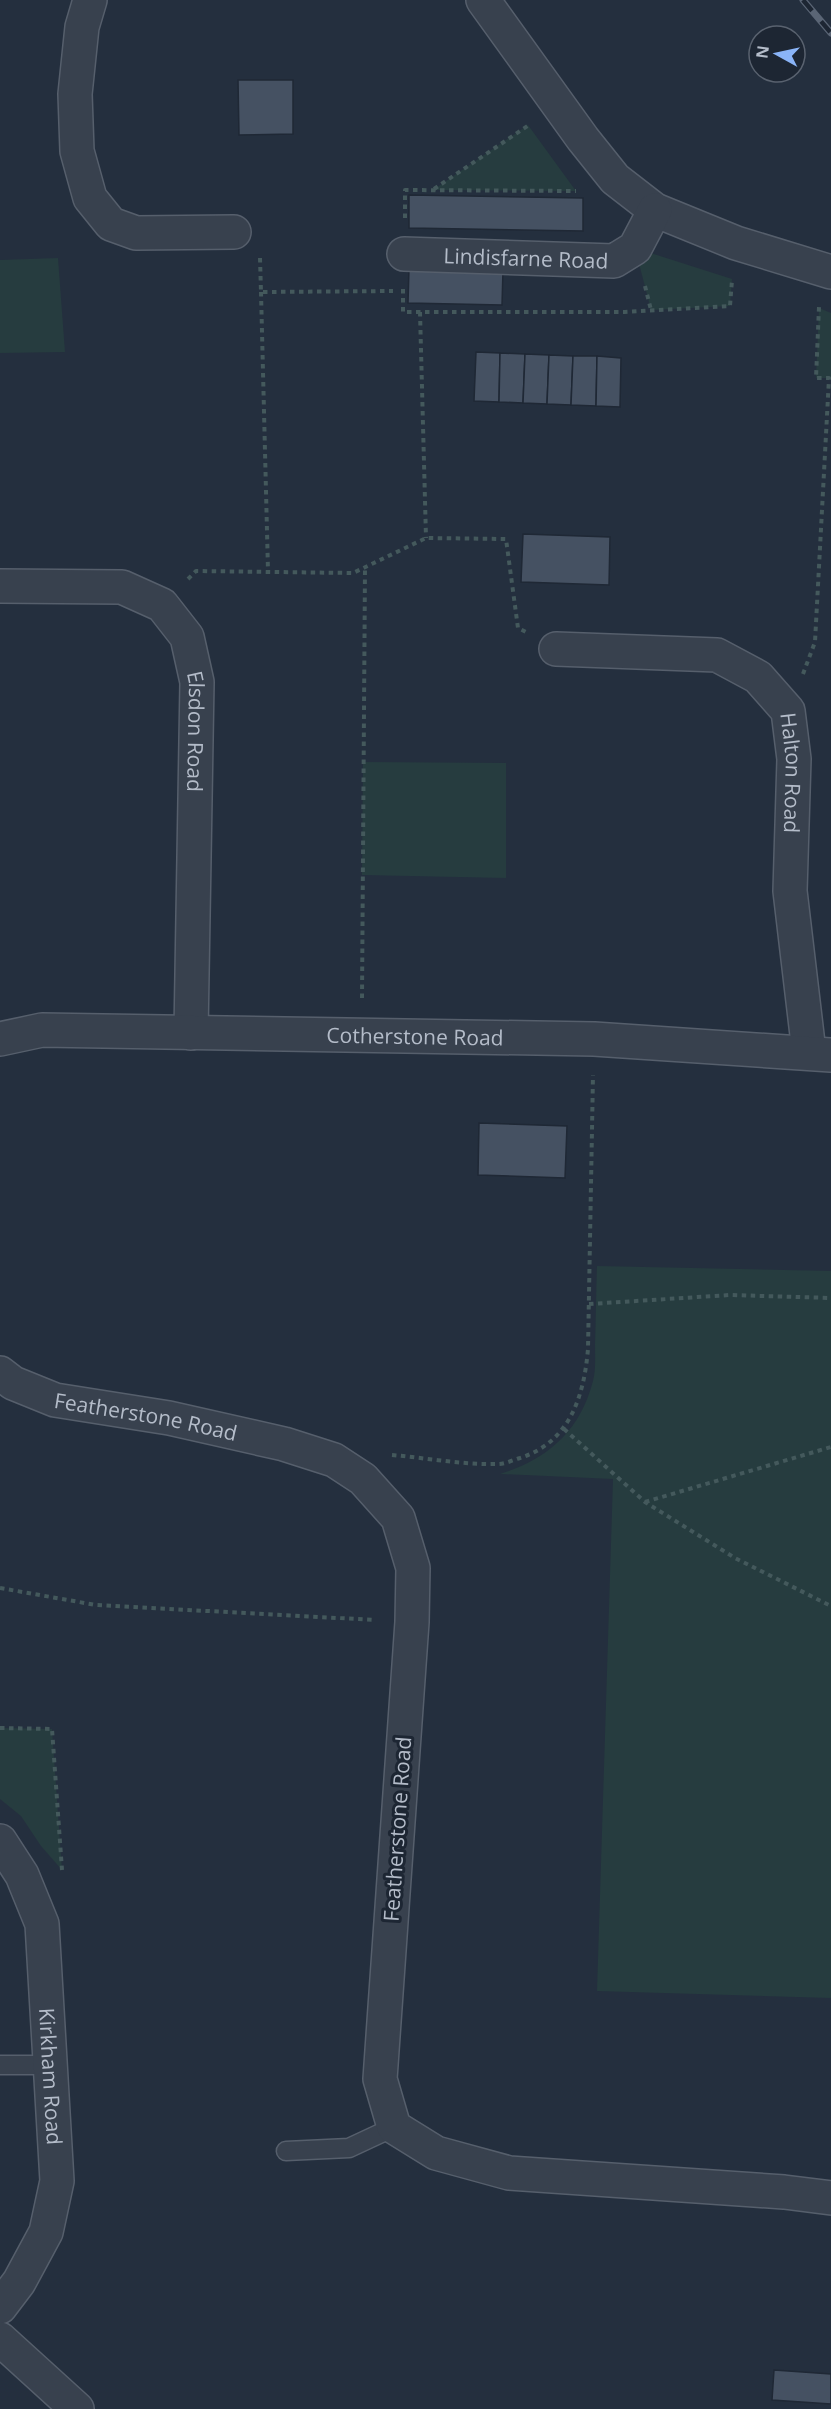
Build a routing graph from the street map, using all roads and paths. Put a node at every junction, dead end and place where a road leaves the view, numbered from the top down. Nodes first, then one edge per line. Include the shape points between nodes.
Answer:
1 (90, 0) edge
2 (483, 0) edge
3 (558, 105) junction
4 (433, 190) junction
5 (586, 191) dead end
6 (655, 210) junction
7 (234, 232) joint
8 (736, 243) junction
9 (404, 254) junction
10 (826, 286) edge
11 (403, 291) junction
12 (261, 292) junction
13 (420, 312) junction
14 (426, 538) junction
15 (365, 567) junction
16 (268, 571) junction
17 (0, 586) edge
18 (162, 605) junction
19 (556, 650) joint
20 (788, 711) junction
21 (191, 1033) junction
22 (362, 1035) junction
23 (0, 1039) edge
24 (594, 1040) junction
25 (820, 1053) edge
26 (831, 1298) edge
27 (589, 1304) junction
28 (0, 1372) edge
29 (564, 1429) junction
30 (831, 1447) edge
31 (363, 1479) junction
32 (645, 1502) junction
33 (0, 1588) edge
34 (831, 1606) edge
35 (412, 1622) junction
36 (0, 1728) edge
37 (0, 1841) edge
38 (42, 1924) junction
39 (0, 2065) edge
40 (50, 2065) junction
41 (394, 2127) junction
42 (286, 2151) dead end
43 (831, 2198) edge
44 (0, 2307) edge
45 (0, 2339) edge
46 (76, 2409) edge

1 - 7 street via 82,27 75,94 77,151 90,198 111,224 136,233
2 - 3 street
3 - 4 path
3 - 6 street via 615,178
4 - 5 path
4 - 9 path via 405,190
6 - 8 street
6 - 9 street, Lindisfarne Road via 635,248 614,261
7 - 12 path via 261,255
8 - 10 street
8 - 13 path via 730,306 625,312
9 - 11 path
10 - 20 path via 819,308 816,378 829,378 815,642
11 - 12 path
11 - 13 path via 403,312
12 - 16 path
13 - 14 path
14 - 15 path
14 - 19 path via 506,539 518,628
15 - 16 path via 354,573
15 - 22 path
16 - 18 path via 196,571
17 - 18 street, Elsdon Road via 122,587
18 - 21 street, Elsdon Road via 187,637 197,682
19 - 20 street, Halton Road via 717,655 758,677
20 - 25 street, Halton Road via 794,759 790,891
21 - 22 street, Cotherstone Road
21 - 23 street, Cotherstone Road via 42,1030
22 - 24 street, Cotherstone Road
24 - 25 street, Cotherstone Road
24 - 27 path
26 - 27 path via 729,1295
27 - 29 path via 586,1377 579,1402
28 - 31 street, Featherstone Road via 13,1383 55,1400 169,1418 284,1444 334,1460
29 - 31 path via 533,1454 500,1464 386,1455
29 - 32 path
30 - 32 path
31 - 35 street, Featherstone Road via 398,1518 412,1568
32 - 34 path via 735,1558
33 - 35 path via 96,1605
35 - 41 street, Featherstone Road via 380,2079
36 - 38 path via 52,1729 62,1870
37 - 38 street, Kirkham Road via 22,1875
38 - 40 street, Kirkham Road
39 - 40 lane
40 - 44 street, Kirkham Road via 57,2181 46,2232 19,2282
41 - 42 lane via 349,2148
41 - 43 street via 436,2153 509,2173
45 - 46 street

